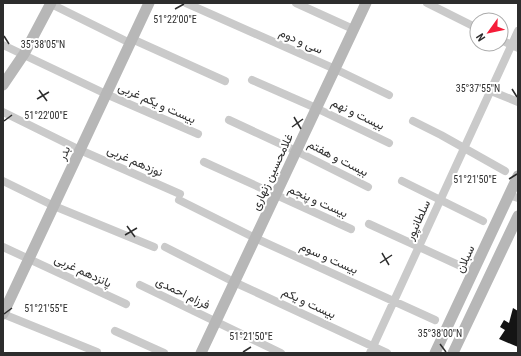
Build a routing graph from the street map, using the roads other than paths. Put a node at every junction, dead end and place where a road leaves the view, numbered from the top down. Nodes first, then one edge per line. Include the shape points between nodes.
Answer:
1 (50, 3) edge
2 (149, 3) edge
3 (186, 3) edge
4 (296, 3) edge
5 (366, 3) edge
6 (427, 3) edge
7 (469, 24) edge
8 (354, 29) junction
9 (518, 31) edge
10 (131, 41) junction
11 (3, 45) edge
12 (515, 47) edge
13 (24, 54) junction
14 (335, 69) junction
15 (252, 80) dead end
16 (225, 81) dead end
17 (3, 85) edge
18 (491, 91) junction
19 (106, 94) junction
20 (389, 95) dead end
21 (518, 102) edge
22 (316, 108) junction
23 (3, 112) edge
24 (229, 120) dead end
25 (414, 121) dead end
26 (198, 134) dead end
27 (389, 143) dead end
28 (464, 148) junction
29 (80, 150) junction
30 (296, 151) junction
31 (204, 162) dead end
32 (505, 171) dead end
33 (517, 179) edge
34 (3, 181) edge
35 (402, 181) dead end
36 (368, 187) dead end
37 (275, 195) junction
38 (513, 196) edge
39 (440, 200) junction
40 (54, 206) junction
41 (518, 216) edge
42 (483, 221) dead end
43 (369, 224) dead end
44 (351, 230) dead end
45 (255, 238) junction
46 (3, 247) edge
47 (154, 247) dead end
48 (165, 247) dead end
49 (418, 247) junction
50 (29, 259) junction
51 (465, 268) dead end
52 (234, 282) junction
53 (140, 285) dead end
54 (394, 301) junction
55 (126, 304) dead end
56 (3, 314) edge
57 (435, 320) dead end
58 (215, 322) junction
59 (115, 331) dead end
60 (371, 350) edge
61 (97, 352) edge
62 (164, 353) edge
63 (201, 353) edge
64 (281, 353) edge
65 (387, 353) edge
66 (435, 353) edge
67 (453, 353) edge

1 - 10 street
1 - 13 street
2 - 10 street, بدر
3 - 14 street, سی و دوم
4 - 8 street
5 - 8 street, غلامحسین زنهاری
6 - 7 street
8 - 14 street, غلامحسین زنهاری
9 - 12 street, سلطانپور
10 - 16 street
10 - 19 street, بدر
11 - 13 street, بیست و یکم غربی
12 - 18 street, سلطانپور
13 - 17 street
13 - 19 street, بیست و یکم غربی
14 - 20 street, سی و دوم
14 - 22 street, غلامحسین زنهاری
15 - 22 street, بیست و نهم
18 - 21 street
18 - 28 street, سلطانپور
19 - 26 street, بیست و یکم غربی
19 - 29 street, بدر
22 - 27 street, بیست و نهم
22 - 30 street, غلامحسین زنهاری
23 - 29 street, نوزدهم غربی
24 - 30 street, بیست و هفتم
25 - 28 street
28 - 32 street
28 - 39 street, سلطانپور
29 - 40 street, بدر
29 - 45 street, نوزدهم غربی via 180,197
30 - 36 street, بیست و هفتم
30 - 37 street, غلامحسین زنهاری
31 - 37 street, بیست و پنجم
33 - 38 street, سبلان
34 - 40 street
35 - 39 street
37 - 44 street, بیست و پنجم
37 - 45 street, غلامحسین زنهاری
38 - 66 street, سبلان
39 - 42 street
39 - 49 street, سلطانپور
40 - 47 street
40 - 50 street, بدر
41 - 67 street
43 - 49 street
45 - 52 street, غلامحسین زنهاری
45 - 54 street, بیست و سوم
46 - 50 street, پانزدهم غربی
48 - 52 street, بیست و یکم
49 - 51 street
49 - 54 street, سلطانپور
50 - 55 street, پانزدهم غربی
50 - 56 street, بدر
52 - 58 street, غلامحسین زنهاری
52 - 60 street, بیست و یکم
53 - 58 street, فرزام احمدی
54 - 57 street, بیست و سوم
54 - 60 street, سلطانپور
56 - 61 street
58 - 63 street, غلامحسین زنهاری
58 - 64 street, فرزام احمدی
59 - 62 street
60 - 65 street, بیست و یکم

